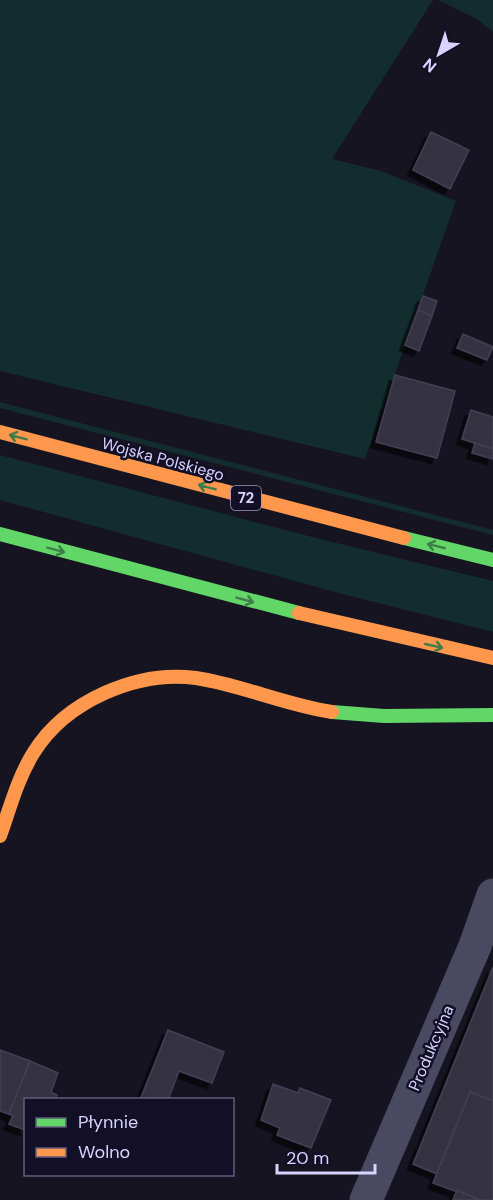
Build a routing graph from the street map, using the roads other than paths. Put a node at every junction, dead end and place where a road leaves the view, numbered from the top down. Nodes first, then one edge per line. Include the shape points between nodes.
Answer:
1 (0, 432) edge
2 (0, 534) edge
3 (493, 560) edge
4 (493, 658) edge
5 (493, 715) edge
6 (0, 836) edge
7 (493, 895) edge
8 (366, 1200) edge

3 -> 1 main road, Wojska Polskiego / 72
2 -> 4 main road via 270,606
5 - 6 main road via 340,713 291,705 197,679 160,677 142,681 99,697 50,730 33,753
7 - 8 street, Produkcyjna

